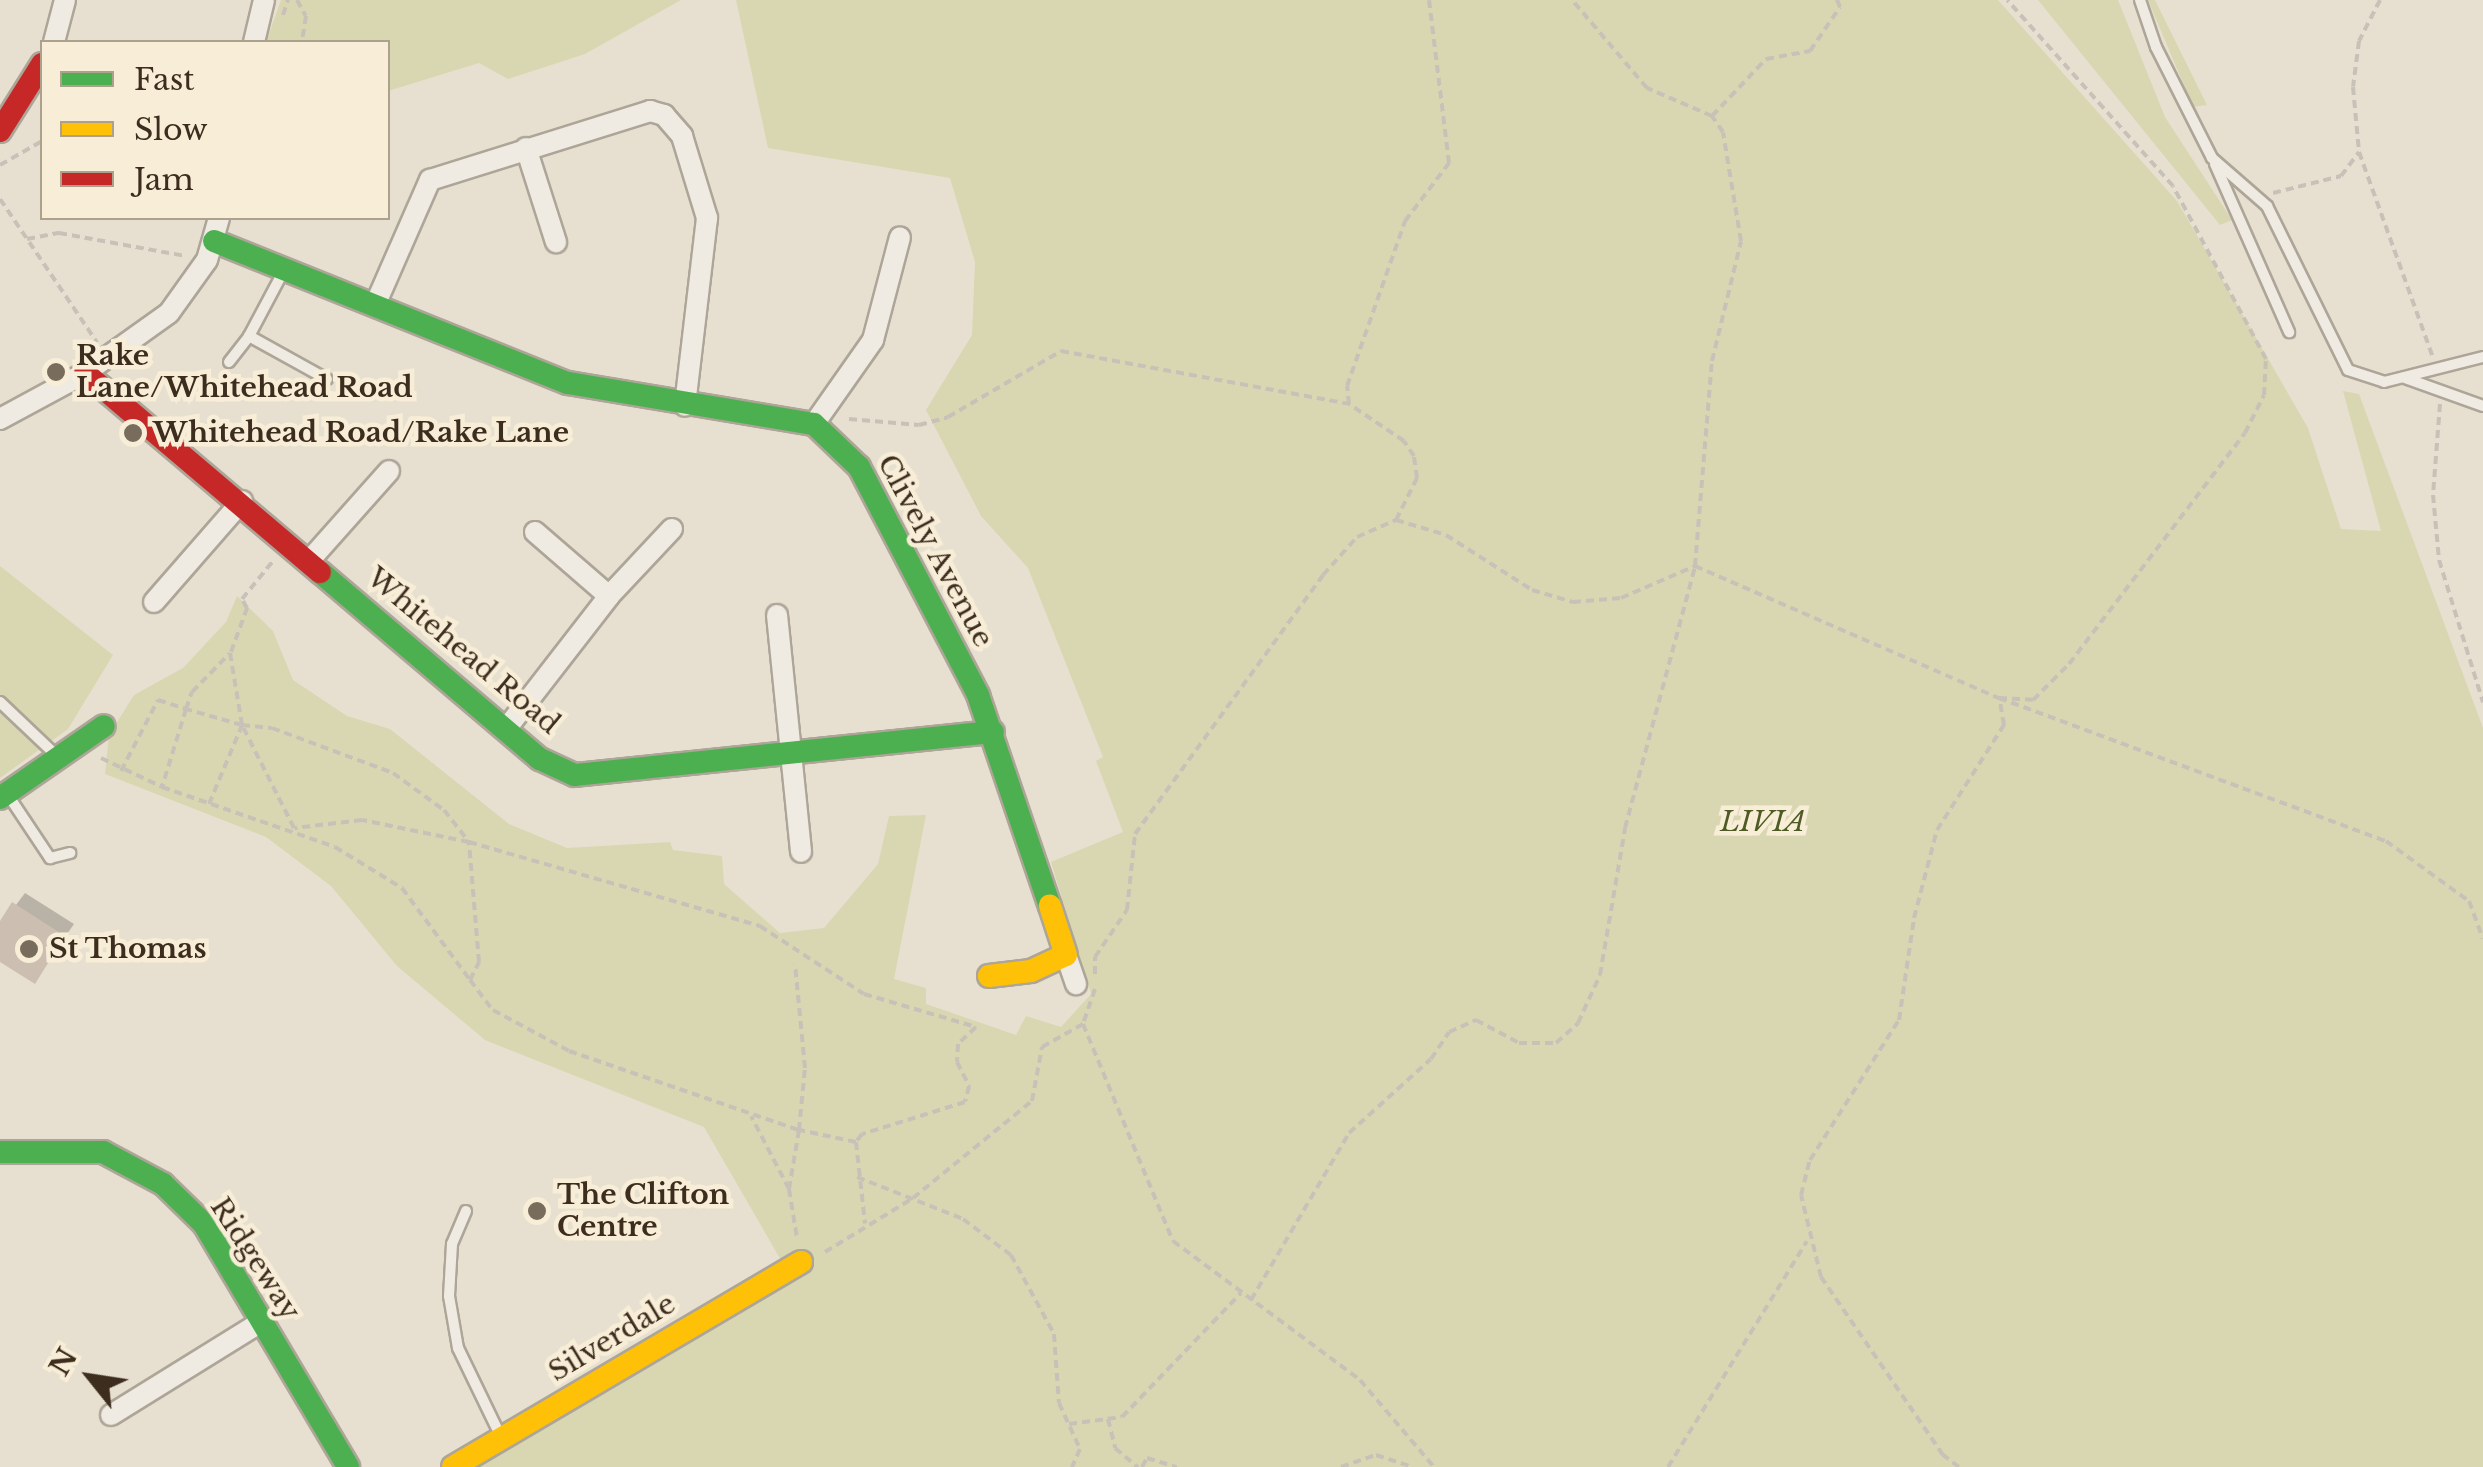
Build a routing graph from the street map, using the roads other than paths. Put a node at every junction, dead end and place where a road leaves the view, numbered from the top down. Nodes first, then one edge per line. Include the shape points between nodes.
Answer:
1 (65, 0) edge
2 (264, 0) edge
3 (2140, 0) edge
4 (55, 40) edge
5 (254, 40) edge
6 (40, 67) edge
7 (0, 131) edge
8 (526, 148) junction
9 (2212, 158) junction
10 (218, 220) edge
11 (900, 237) dead end
12 (556, 242) dead end
13 (210, 251) junction
14 (285, 270) junction
15 (375, 305) junction
16 (2289, 332) dead end
17 (248, 336) junction
18 (2483, 357) edge
19 (229, 362) dead end
20 (85, 374) junction
21 (2404, 378) junction
22 (327, 380) dead end
23 (686, 406) junction
24 (2483, 406) edge
25 (0, 420) edge
26 (817, 421) junction
27 (389, 471) dead end
28 (242, 502) junction
29 (672, 529) dead end
30 (534, 532) dead end
31 (310, 560) junction
32 (609, 596) junction
33 (154, 602) dead end
34 (777, 615) dead end
35 (0, 702) edge
36 (104, 726) dead end
37 (506, 729) junction
38 (994, 732) junction
39 (792, 752) junction
40 (60, 760) junction
41 (4, 796) edge
42 (801, 852) dead end
43 (70, 854) dead end
44 (1066, 955) junction
45 (989, 976) dead end
46 (1085, 984) road end
47 (0, 1152) edge
48 (466, 1211) dead end
49 (800, 1262) road end
50 (261, 1322) junction
51 (111, 1415) dead end
52 (502, 1438) junction
53 (348, 1467) edge
54 (453, 1467) edge

1 - 4 street
2 - 5 street
3 - 9 lane
6 - 7 street
8 - 12 street
8 - 15 street via 430,180
8 - 23 street via 650,111 674,122 707,218
9 - 16 lane
9 - 21 lane via 2267,206 2348,370 2384,382
10 - 13 street
11 - 26 street via 872,340
13 - 14 street
13 - 20 street via 180,302
14 - 15 street
14 - 17 lane
15 - 23 street via 568,383
17 - 19 lane
17 - 22 lane
18 - 21 lane
20 - 25 street
20 - 28 street, Whitehead Road via 180,458
21 - 24 lane
23 - 26 street
26 - 38 street, Clively Avenue via 859,466
27 - 31 street
28 - 31 street, Whitehead Road
28 - 33 street
29 - 32 street
30 - 32 street
31 - 37 street, Whitehead Road
32 - 37 street
34 - 39 street
35 - 40 lane
36 - 40 street
37 - 39 street, Whitehead Road via 540,759 575,775
38 - 39 street, Whitehead Road
38 - 44 street, Clively Avenue
39 - 42 street
40 - 41 street
41 - 43 lane via 50,858
44 - 45 street via 1030,971
44 - 46 street
47 - 50 street, Ridgeway via 104,1152 162,1184 204,1224
48 - 52 lane via 452,1244 452,1314 458,1348
49 - 52 street, Silverdale
50 - 51 street
50 - 53 street, Ridgeway
52 - 54 street, Silverdale

